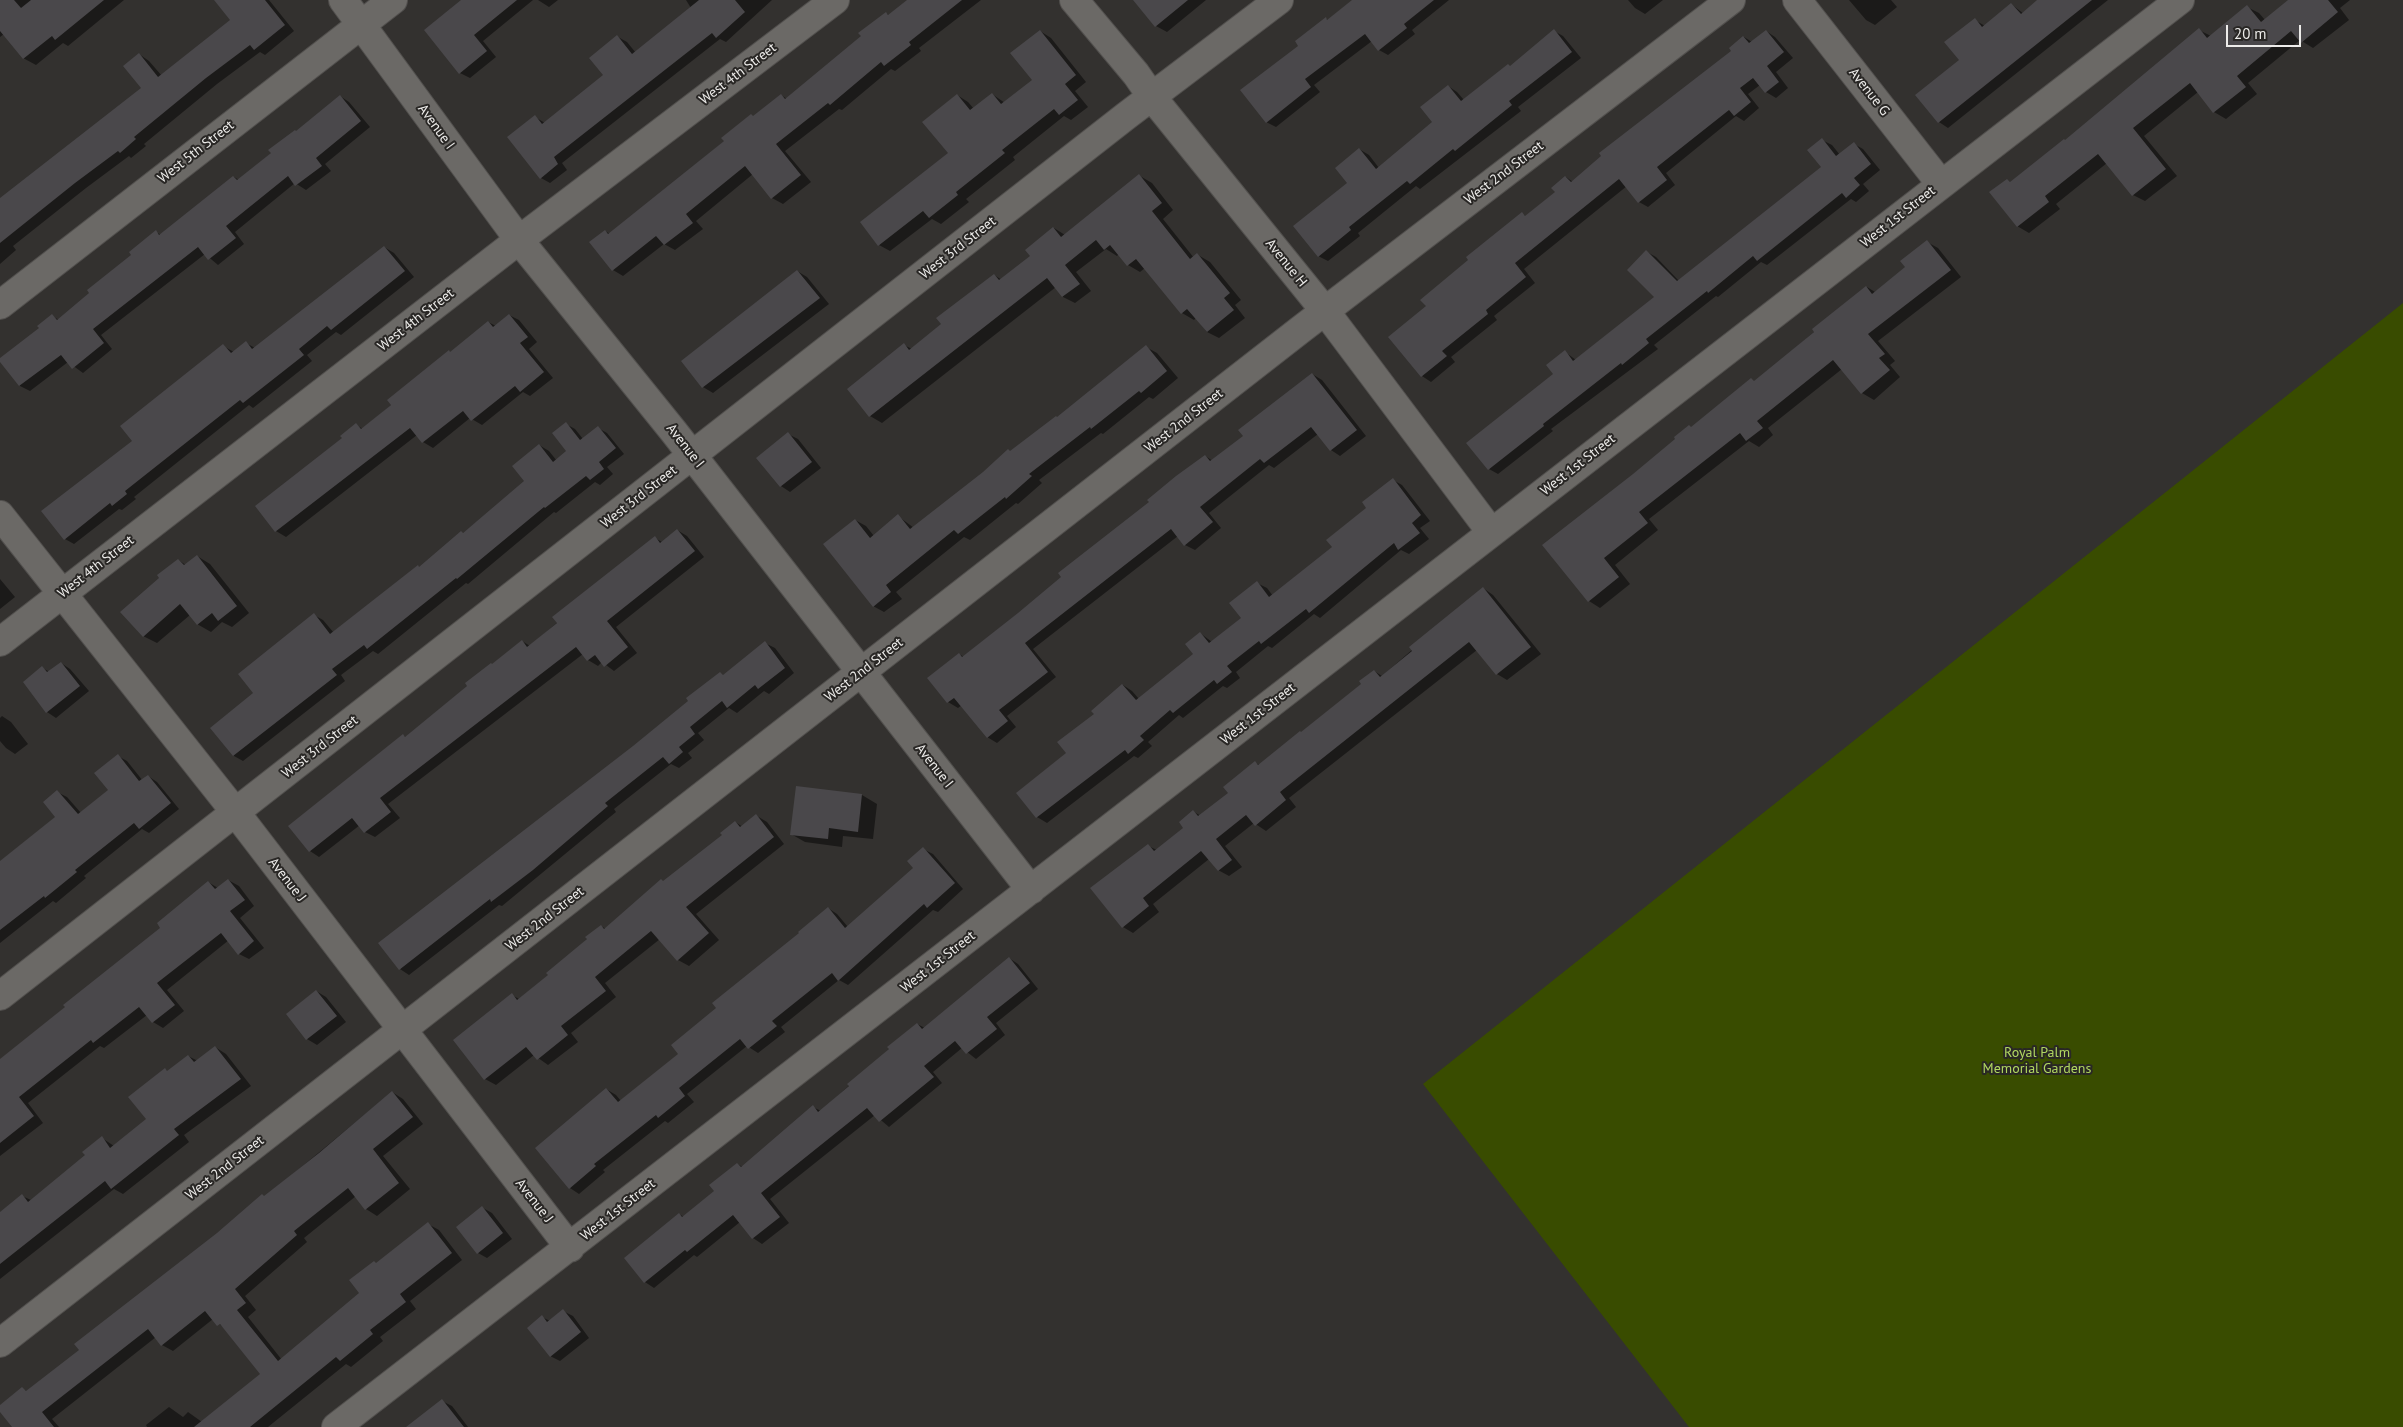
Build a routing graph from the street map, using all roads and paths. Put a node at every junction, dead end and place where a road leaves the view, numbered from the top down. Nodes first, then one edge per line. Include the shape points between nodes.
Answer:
1 (343, 0) edge
2 (393, 0) edge
3 (835, 0) edge
4 (1074, 0) edge
5 (1279, 0) edge
6 (1731, 0) edge
7 (1797, 0) edge
8 (2180, 0) edge
9 (360, 25) junction
10 (1152, 97) junction
11 (1941, 184) junction
12 (519, 240) junction
13 (0, 305) edge
14 (1324, 311) junction
15 (692, 455) junction
16 (0, 515) edge
17 (1491, 532) junction
18 (61, 593) junction
19 (0, 642) edge
20 (862, 672) junction
21 (236, 813) junction
22 (1031, 890) junction
23 (0, 996) edge
24 (402, 1030) junction
25 (570, 1248) junction
26 (0, 1343) edge
27 (336, 1427) edge

1 - 9 street, Avenue I
2 - 9 street, West 5th Street
3 - 12 street, West 4th Street
4 - 10 street, Avenue H
5 - 10 street, West 3rd Street
6 - 14 street, West 2nd Street
7 - 11 street, Avenue G
8 - 11 street, West 1st Street
9 - 12 street, Avenue I
9 - 13 street, West 5th Street
10 - 14 street, Avenue H
10 - 15 street, West 3rd Street
11 - 17 street, West 1st Street
12 - 15 street, Avenue I
12 - 18 street, West 4th Street
14 - 17 street, Avenue H
14 - 20 street, West 2nd Street
15 - 20 street, Avenue I
15 - 21 street, West 3rd Street
16 - 18 street, Avenue J
17 - 22 street, West 1st Street
18 - 19 street, West 4th Street
18 - 21 street, Avenue J
20 - 22 street, Avenue I
20 - 24 street, West 2nd Street
21 - 23 street, West 3rd Street
21 - 24 street, Avenue J
22 - 25 street, West 1st Street
24 - 25 street, Avenue J
24 - 26 street, West 2nd Street
25 - 27 street, West 1st Street

